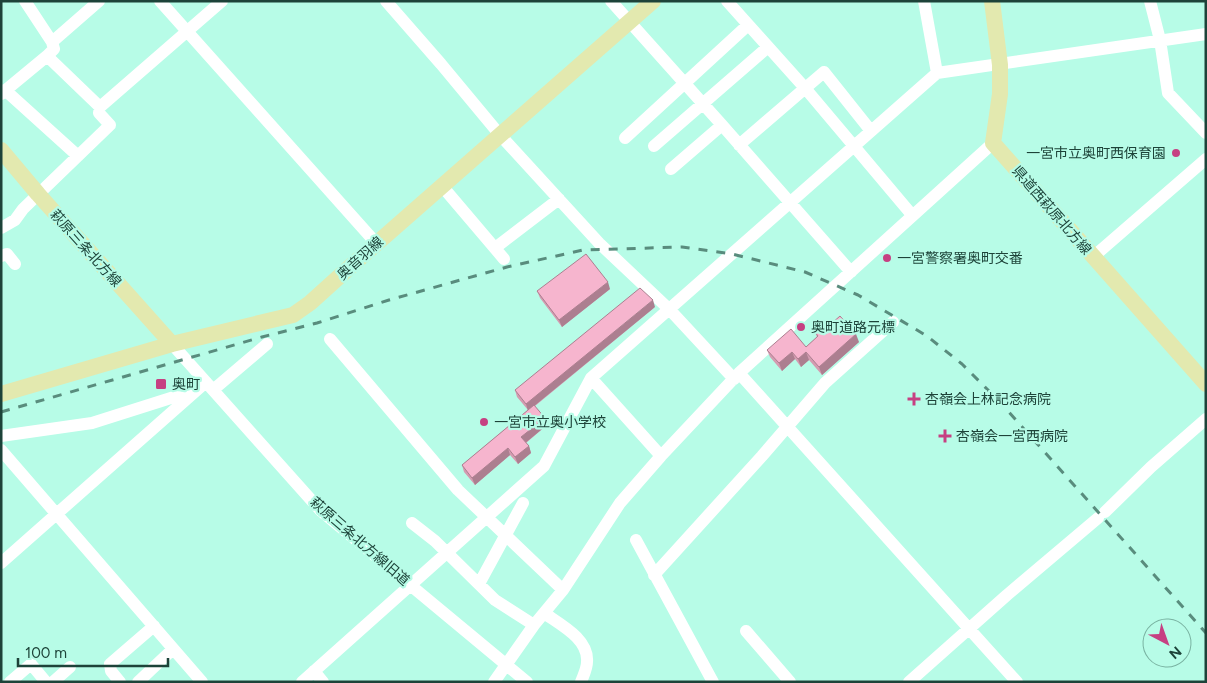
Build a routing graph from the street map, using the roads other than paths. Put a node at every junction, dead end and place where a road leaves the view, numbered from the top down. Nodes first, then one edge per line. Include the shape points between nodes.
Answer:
1 (25, 1) edge
2 (99, 1) edge
3 (160, 1) edge
4 (222, 1) edge
5 (386, 1) edge
6 (611, 1) edge
7 (653, 1) edge
8 (727, 1) edge
9 (924, 1) edge
10 (992, 1) edge
11 (1150, 1) edge
12 (630, 22) junction
13 (748, 25) junction
14 (188, 31) junction
15 (1206, 34) edge
16 (1160, 40) junction
17 (52, 42) junction
18 (768, 47) junction
19 (47, 56) junction
20 (1000, 65) junction
21 (937, 73) junction
22 (685, 84) junction
23 (805, 88) junction
24 (3, 92) edge
25 (703, 104) junction
26 (100, 107) junction
27 (722, 124) junction
28 (872, 131) junction
29 (1206, 133) edge
30 (500, 134) junction
31 (625, 138) dead end
32 (993, 143) junction
33 (739, 145) junction
34 (654, 146) dead end
35 (853, 147) junction
36 (1, 150) edge
37 (86, 153) junction
38 (1206, 159) edge
39 (671, 169) dead end
40 (442, 186) junction
41 (38, 194) junction
42 (559, 199) junction
43 (790, 202) junction
44 (912, 215) junction
45 (1, 228) edge
46 (376, 243) junction
47 (495, 248) junction
48 (1, 256) edge
49 (1093, 257) junction
50 (504, 258) dead end
51 (15, 264) dead end
52 (851, 272) junction
53 (670, 310) junction
54 (893, 322) dead end
55 (330, 339) dead end
56 (172, 344) junction
57 (267, 344) dead end
58 (737, 376) junction
59 (592, 378) junction
60 (1206, 384) edge
61 (210, 386) junction
62 (1, 394) edge
63 (188, 398) junction
64 (1206, 419) edge
65 (787, 426) junction
66 (1, 436) edge
67 (1, 450) edge
68 (661, 456) junction
69 (523, 504) dead end
70 (56, 515) junction
71 (486, 517) junction
72 (412, 523) dead end
73 (507, 535) junction
74 (636, 540) dead end
75 (446, 552) junction
76 (1, 563) edge
77 (654, 575) junction
78 (410, 584) junction
79 (479, 584) junction
80 (563, 590) junction
81 (544, 613) junction
82 (534, 625) junction
83 (154, 626) junction
84 (970, 629) junction
85 (746, 630) dead end
86 (173, 649) junction
87 (506, 664) junction
88 (70, 667) dead end
89 (314, 671) junction
90 (10, 682) edge
91 (46, 682) edge
92 (53, 682) edge
93 (120, 682) edge
94 (138, 682) edge
95 (202, 682) edge
96 (302, 682) edge
97 (323, 682) edge
98 (494, 682) edge
99 (527, 682) edge
100 (581, 682) edge
101 (713, 682) edge
102 (790, 682) edge
103 (909, 682) edge
104 (1017, 682) edge

1 - 17 street
2 - 17 street
3 - 14 street
4 - 14 street
5 - 30 street
6 - 12 street
7 - 12 main road, 奥音羽線
8 - 13 street
9 - 21 street
10 - 20 main road
11 - 16 street
12 - 22 street
12 - 30 main road, 奥音羽線
13 - 18 street
13 - 22 street
14 - 26 street
14 - 46 street
15 - 16 street
16 - 20 street
16 - 29 street via 1168,93
17 - 19 street via 54,49
18 - 23 street
18 - 25 street
19 - 24 street
19 - 26 street
20 - 21 street
20 - 32 main road via 1000,94
21 - 28 street
22 - 25 street
22 - 31 street
23 - 28 street via 824,72
23 - 33 street
23 - 35 street
24 - 37 street
25 - 27 street
25 - 34 street
26 - 37 street via 98,113 110,125
27 - 33 street
27 - 39 street
28 - 35 street
30 - 40 main road, 奥音羽線
30 - 42 street
32 - 44 street
32 - 49 main road, 県道西萩原北方線
33 - 43 street
35 - 43 street
35 - 44 street
36 - 41 main road, 萩原三条北方線
37 - 41 street
38 - 49 street
40 - 46 main road, 奥音羽線
40 - 47 street
41 - 45 street via 16,220
41 - 56 main road, 萩原三条北方線
42 - 47 street
42 - 53 street
43 - 52 street
43 - 53 street
44 - 52 street
46 - 56 main road, 奥音羽線 via 293,315
47 - 50 street
48 - 51 street via 7,254
49 - 60 main road, 県道西萩原北方線
52 - 58 street
53 - 58 street
53 - 59 street
54 - 65 street via 826,383
55 - 71 street via 458,490
56 - 61 street, 萩原三条北方線旧道
56 - 62 main road, 奥音羽線
57 - 61 street
58 - 65 street
58 - 68 street
59 - 68 street
59 - 71 street via 544,466
61 - 63 street
61 - 78 street, 萩原三条北方線旧道 via 321,511
63 - 66 street via 174,397 92,423
63 - 70 street
64 - 84 street via 1102,515
65 - 77 street
65 - 84 street
67 - 70 street
68 - 80 street via 620,503
69 - 73 street
70 - 76 street
70 - 83 street
71 - 73 street
71 - 75 street
72 - 75 street
73 - 79 street
73 - 80 street
74 - 77 street
75 - 78 street
75 - 79 street
77 - 101 street
78 - 87 street, 萩原三条北方線旧道
78 - 89 street
79 - 82 street via 495,600
80 - 81 street
81 - 82 street
81 - 100 street via 577,637 586,649 587,663
82 - 87 street
83 - 86 street
83 - 93 street via 110,664 111,672
84 - 103 street
84 - 104 street
85 - 102 street
86 - 94 street
86 - 95 street
87 - 98 street
87 - 99 street, 萩原三条北方線旧道
88 - 92 street
89 - 96 street
89 - 97 street
90 - 91 street via 31,664

